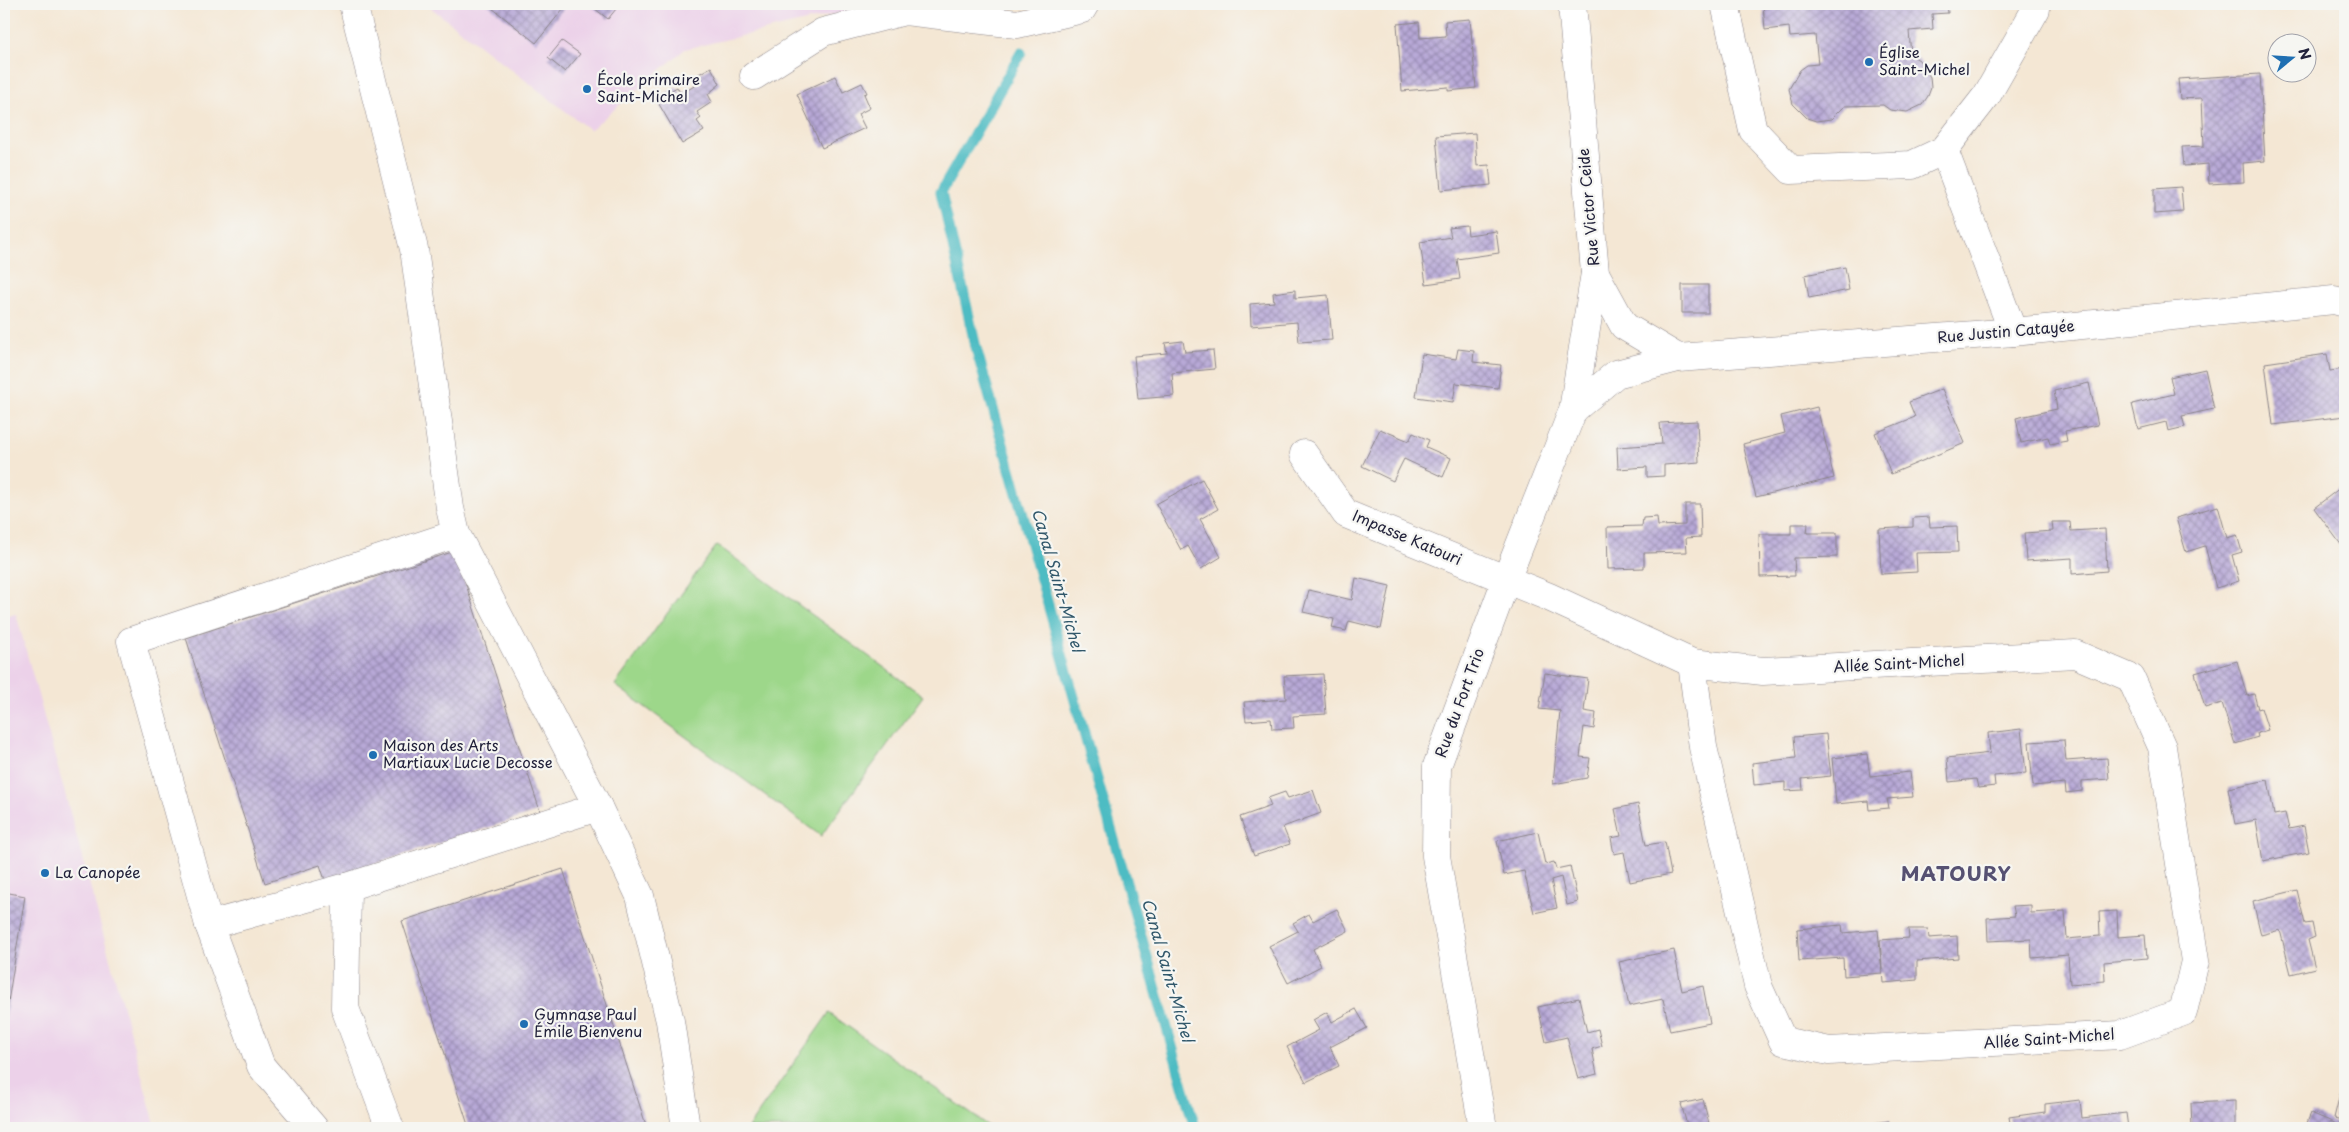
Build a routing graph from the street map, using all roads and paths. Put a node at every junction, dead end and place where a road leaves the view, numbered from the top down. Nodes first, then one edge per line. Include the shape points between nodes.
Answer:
1 (353, 4) edge
2 (1085, 4) edge
3 (1572, 4) edge
4 (1725, 4) edge
5 (2036, 4) edge
6 (754, 76) dead end
7 (1944, 150) junction
8 (1595, 273) junction
9 (2342, 296) edge
10 (2013, 332) junction
11 (1678, 358) junction
12 (1573, 410) junction
13 (1304, 454) dead end
14 (456, 534) junction
15 (1506, 580) junction
16 (1692, 663) junction
17 (598, 806) junction
18 (347, 887) junction
19 (209, 925) junction
20 (314, 1128) edge
21 (390, 1128) edge
22 (686, 1128) edge
23 (1483, 1128) edge

1 - 14 street via 414,249
2 - 6 street via 1082,9 1017,24 904,11 823,32
3 - 8 street, Rue Victor Ceide
4 - 7 street via 1753,130 1791,170 1912,165
5 - 7 street via 1987,95
7 - 10 street
8 - 11 street via 1624,326
8 - 12 street, Rue Victor Ceide
9 - 10 street, Rue Justin Catayée
10 - 11 street, Rue Justin Catayée
11 - 12 street, Rue Justin Catayée via 1616,374
12 - 15 street, Rue du Fort Trio
13 - 15 street, Impasse Katouri via 1346,514
14 - 17 street
14 - 19 street via 131,641
15 - 16 street, Allée Saint-Michel
15 - 23 street, Rue du Fort Trio via 1437,766 1436,856
16 - 16 street, Allée Saint-Michel via 1763,672 2076,654 2131,678 2162,747 2176,834 2195,961 2184,1012 2120,1035 1829,1051 1783,1041 1758,986 1703,746
17 - 18 street
17 - 22 street via 640,896 670,1021
18 - 19 street
18 - 21 street via 345,1008
19 - 20 street via 261,1066

